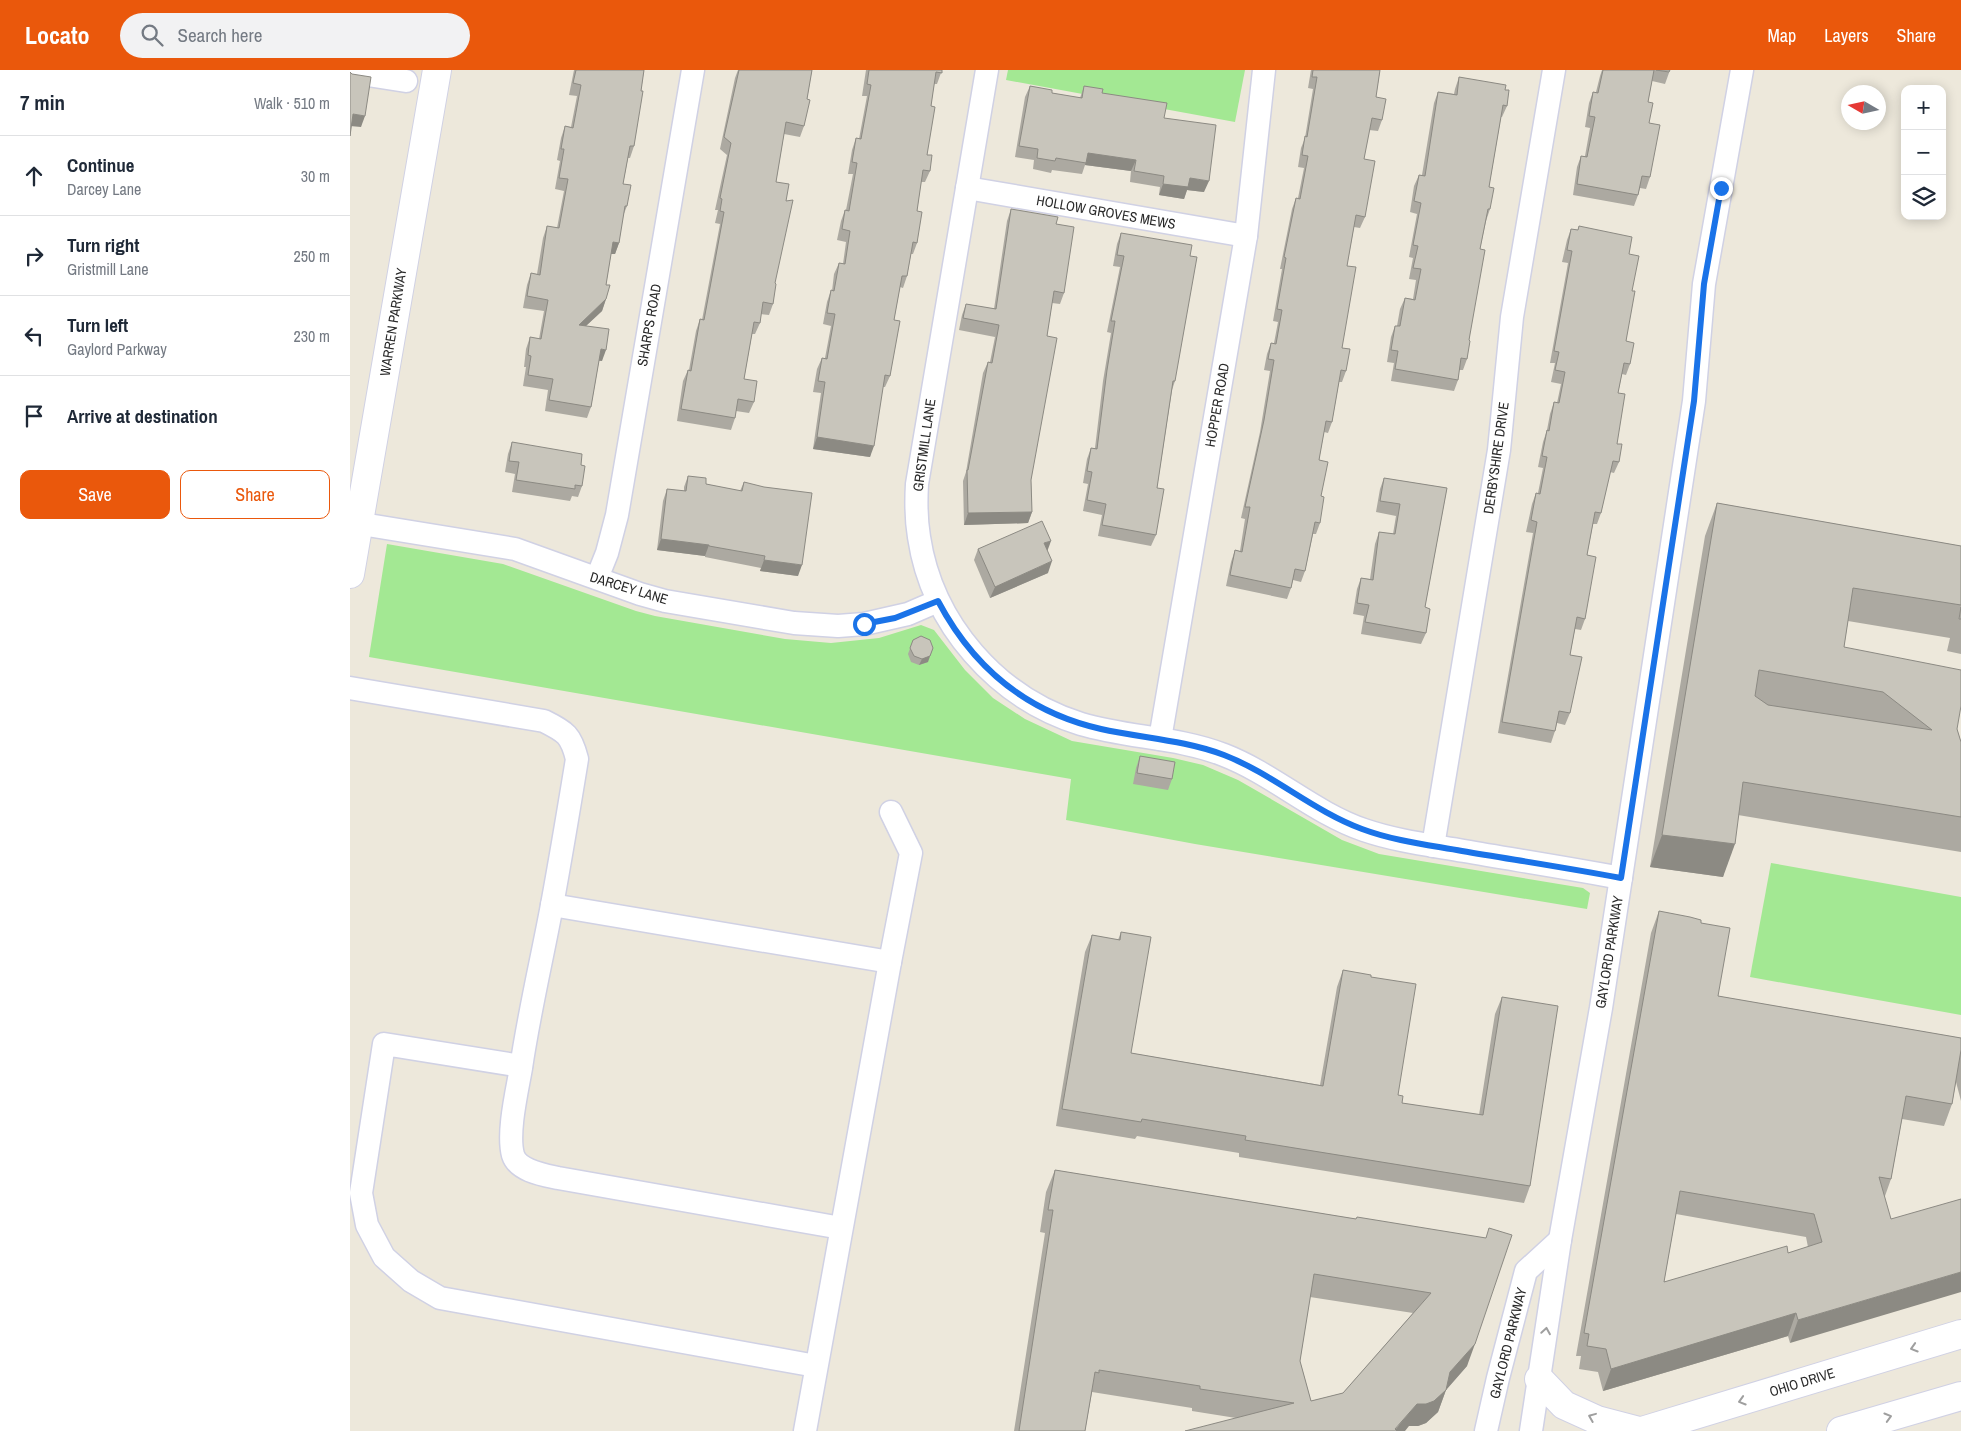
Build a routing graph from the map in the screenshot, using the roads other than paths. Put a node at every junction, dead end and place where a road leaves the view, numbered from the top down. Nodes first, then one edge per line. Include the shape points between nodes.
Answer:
1 (437, 70) edge
2 (693, 70) edge
3 (987, 70) edge
4 (1264, 70) edge
5 (1554, 70) edge
6 (1742, 70) edge
7 (350, 72) edge
8 (406, 81) dead end
9 (967, 188) junction
10 (1246, 236) junction
11 (355, 523) edge
12 (350, 574) edge
13 (597, 578) junction
14 (938, 601) junction
15 (350, 688) edge
16 (1160, 738) junction
17 (891, 812) dead end
18 (1433, 846) junction
19 (1621, 878) junction
20 (552, 905) junction
21 (890, 962) junction
22 (521, 1066) junction
23 (841, 1228) junction
24 (1560, 1240) junction
25 (1961, 1334) edge
26 (816, 1366) junction
27 (1539, 1379) junction
28 (1961, 1396) edge
29 (805, 1431) edge
30 (1486, 1431) edge
31 (1531, 1431) edge
32 (1641, 1431) edge
33 (1841, 1431) edge

1 - 11 main road, WARREN PARKWAY
2 - 13 street, SHARPS ROAD via 616,515
3 - 9 street, GRISTMILL LANE
4 - 10 street, HOPPER ROAD
5 - 18 street, DERBYSHIRE DRIVE via 1512,317 1500,450
6 - 19 street, GAYLORD PARKWAY via 1704,284 1694,401
7 - 8 street
9 - 10 street, HOLLOW GROVES MEWS
9 - 14 street, GRISTMILL LANE via 916,484 919,539
10 - 16 street, HOPPER ROAD
11 - 12 main road, WARREN PARKWAY
11 - 13 street, DARCEY LANE via 515,549
13 - 14 street, DARCEY LANE via 665,601 813,625 876,622 908,614
14 - 16 street, GRISTMILL LANE via 954,629 979,660 1024,697 1046,710 1083,724
15 - 20 street via 544,721 573,741 577,759
16 - 18 street, GRISTMILL LANE via 1225,756 1362,830
17 - 21 street via 911,853
18 - 19 street, GRISTMILL LANE
19 - 24 street, GAYLORD PARKWAY
20 - 21 street
20 - 22 street
21 - 23 street
22 - 23 street via 512,1140 513,1156 524,1167 558,1178
22 - 26 street via 384,1044 360,1193 367,1224 384,1257 411,1281 440,1298
23 - 26 street
27 -> 24 street, GAYLORD PARKWAY
24 - 30 street, GAYLORD PARKWAY via 1526,1271
25 -> 32 main road, OHIO DRIVE
26 - 29 street
27 - 31 street, GAYLORD PARKWAY
32 -> 27 main road via 1597,1420 1564,1405
33 -> 28 main road

